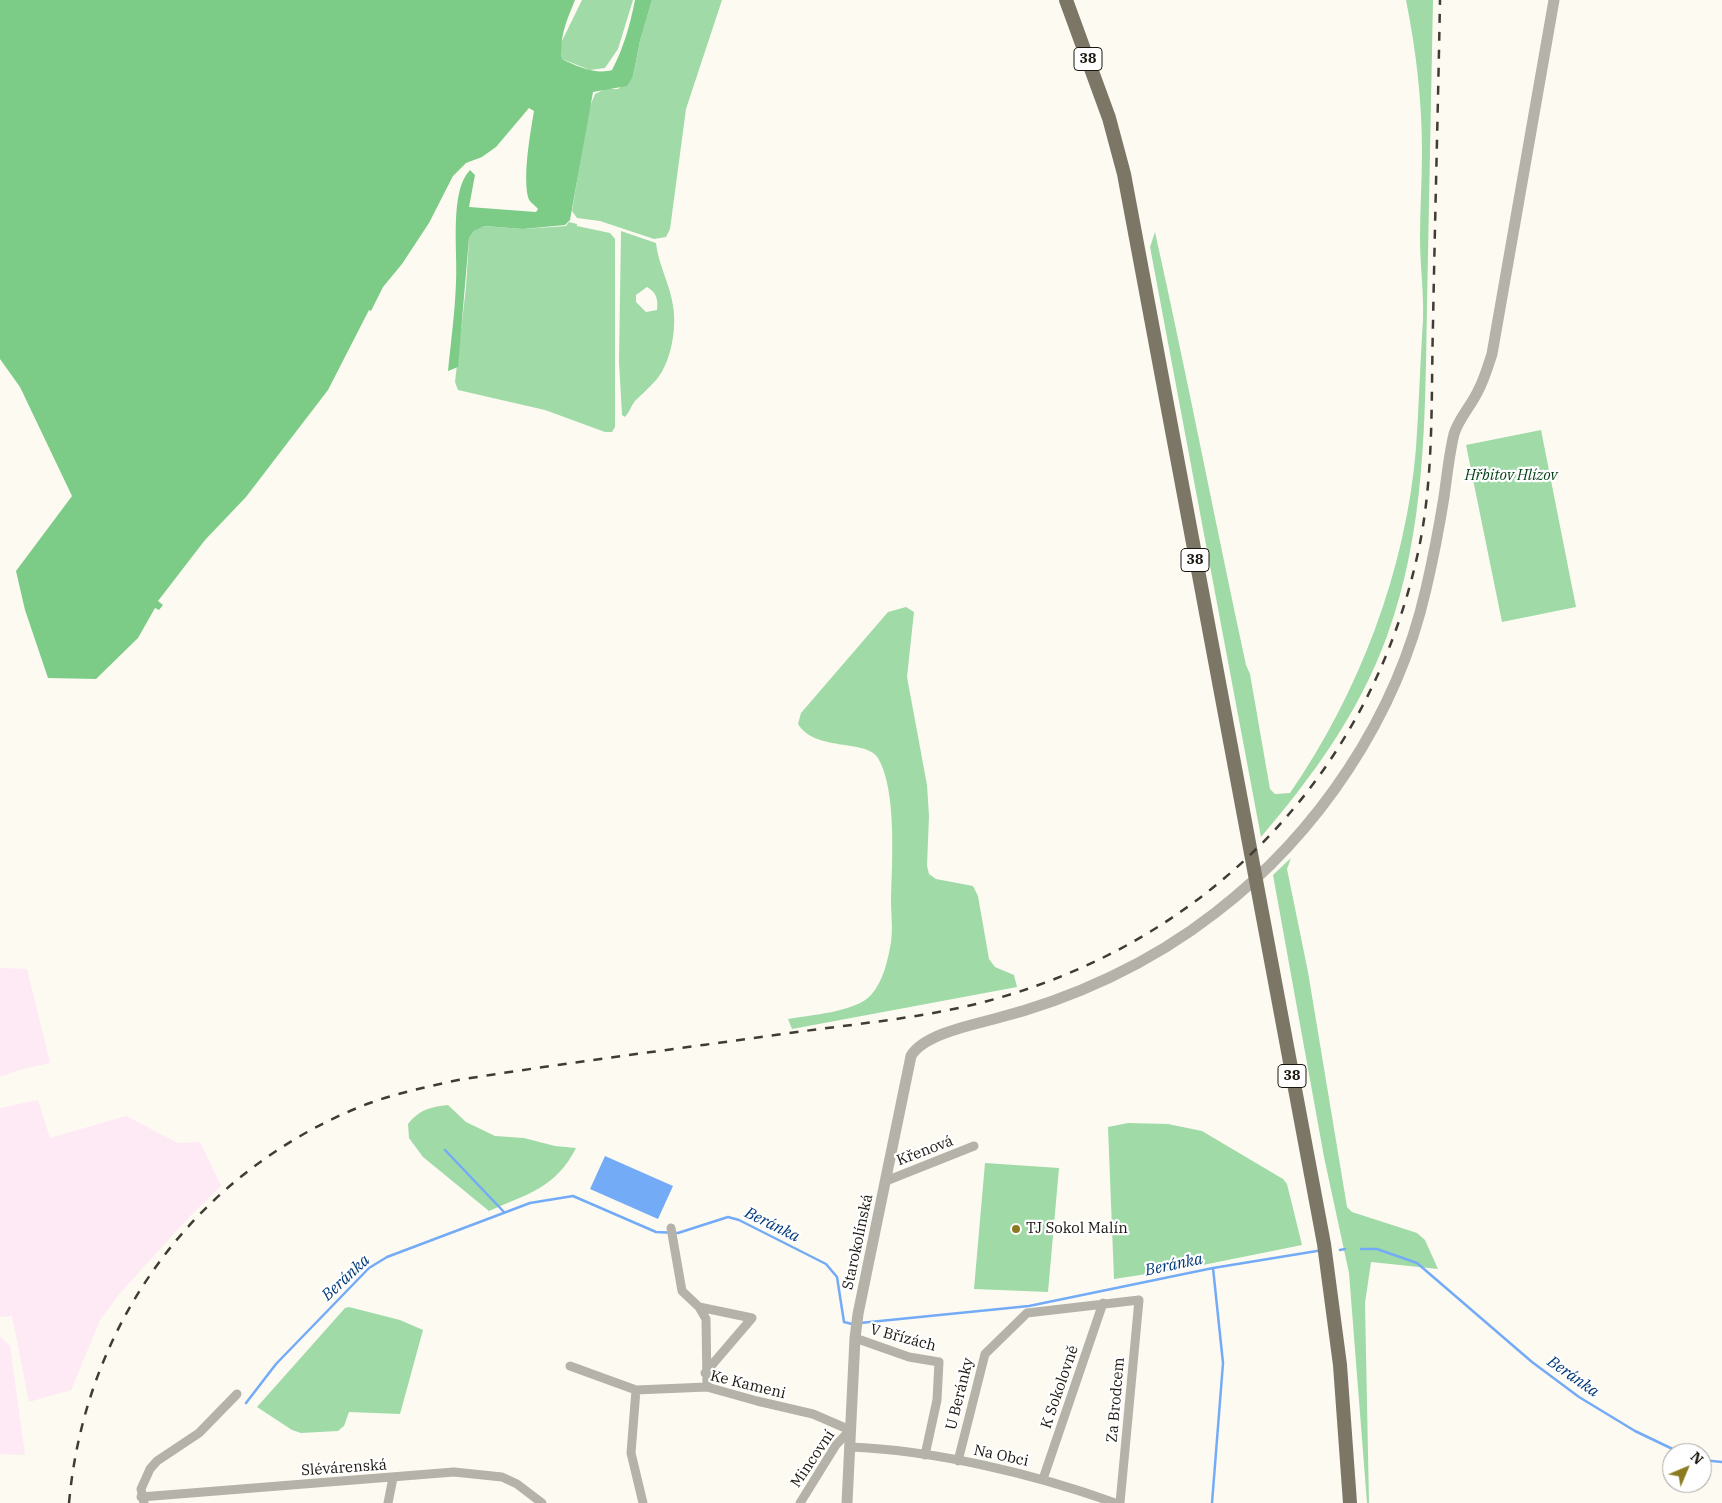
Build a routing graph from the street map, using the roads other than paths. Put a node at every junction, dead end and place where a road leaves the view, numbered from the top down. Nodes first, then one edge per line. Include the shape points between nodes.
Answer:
1 (1066, 0) edge
2 (1554, 0) edge
3 (974, 1146) dead end
4 (886, 1181) junction
5 (671, 1228) dead end
6 (1139, 1300) joint
7 (1103, 1303) junction
8 (699, 1307) junction
9 (856, 1329) junction
10 (570, 1366) dead end
11 (705, 1373) junction
12 (707, 1387) junction
13 (636, 1390) junction
14 (237, 1394) dead end
15 (850, 1430) junction
16 (848, 1447) junction
17 (925, 1455) junction
18 (958, 1461) junction
19 (393, 1478) junction
20 (1043, 1479) junction
21 (143, 1500) edge
22 (388, 1503) edge
23 (542, 1503) edge
24 (643, 1503) edge
25 (800, 1503) edge
26 (847, 1503) edge
27 (1115, 1503) edge
28 (1120, 1503) edge
29 (1350, 1503) edge

1 - 29 main road, 38 via 1109,118 1124,174 1326,1257 1340,1365
2 - 4 street, Starokolínská via 1492,354 1479,390 1455,432 1426,591 1410,644 1364,742 1338,784 1298,835 1260,875 1199,926 1148,957 1069,995 1025,1012 970,1026 923,1043 916,1049 911,1056
3 - 4 street, Křenová
4 - 9 street, Starokolínská
5 - 8 street via 682,1291
6 - 7 street, U Beránky
6 - 28 street, Za Brodcem
7 - 18 street, U Beránky via 1027,1313 984,1354
7 - 20 street, K Sokolovně
8 - 11 street via 706,1319 708,1349
8 - 11 street via 752,1318
9 - 15 street, Starokolínská
9 - 17 street, V Břízách via 909,1357 940,1362 937,1400
10 - 13 street, Ke Kameni
11 - 12 street
12 - 13 street, Ke Kameni
12 - 15 street, Ke Kameni via 813,1414
13 - 24 street via 631,1453
14 - 21 street, Slévárenská via 199,1433 157,1460 140,1490
15 - 16 street, Starokolínská
15 - 25 street, Mincovní via 836,1445
16 - 17 street, Na Obci via 889,1448
16 - 26 street, Starokolínská
17 - 18 street, Na Obci
18 - 20 street, Na Obci
19 - 21 street, Slévárenská
19 - 22 street
19 - 23 street, Slévárenská via 454,1472 502,1477 518,1484
20 - 27 street, Na Obci

